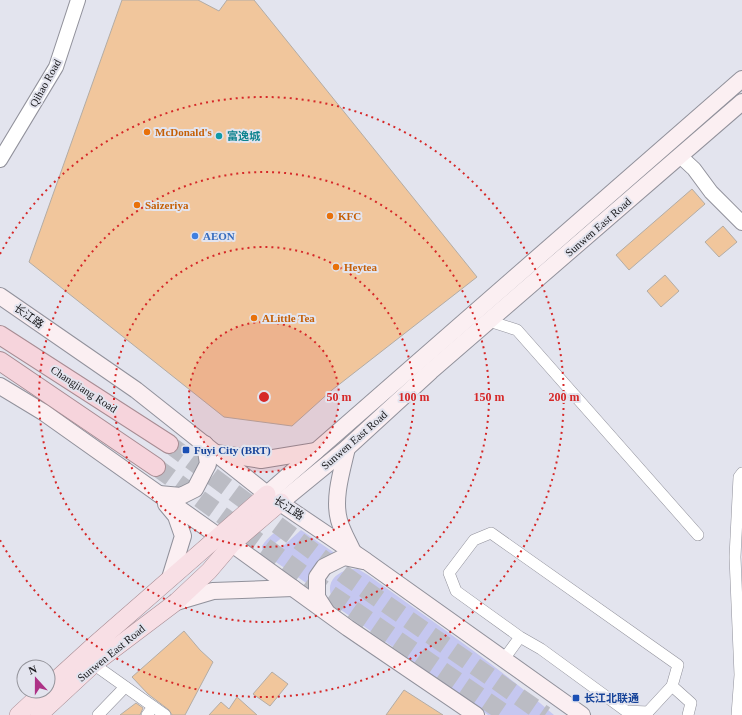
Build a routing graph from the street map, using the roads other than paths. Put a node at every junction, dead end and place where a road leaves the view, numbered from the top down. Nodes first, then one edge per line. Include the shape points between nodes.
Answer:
1 (78, 0) edge
2 (742, 79) edge
3 (742, 102) edge
4 (680, 156) junction
5 (0, 160) edge
6 (742, 223) edge
7 (0, 296) edge
8 (489, 321) junction
9 (0, 335) edge
10 (0, 361) edge
11 (0, 386) edge
12 (169, 444) tunnel mouth
13 (347, 448) junction
14 (210, 449) junction
15 (316, 450) junction
16 (156, 467) tunnel mouth
17 (742, 473) edge
18 (159, 494) junction
19 (274, 498) junction
20 (698, 535) dead end
21 (225, 540) junction
22 (360, 557) junction
23 (170, 578) junction
24 (293, 588) junction
25 (176, 602) junction
26 (328, 613) junction
27 (520, 637) junction
28 (504, 659) junction
29 (88, 660) junction
30 (56, 682) edge
31 (672, 686) junction
32 (125, 687) junction
33 (35, 699) edge
34 (571, 710) edge
35 (150, 711) edge
36 (18, 715) edge
37 (39, 715) edge
38 (98, 715) edge
39 (165, 715) edge
40 (476, 715) edge
41 (582, 715) edge
42 (688, 715) edge
43 (737, 715) edge

1 - 5 street, Qihao Road via 56,67
2 - 15 main road, Sunwen East Road
3 - 4 main road, Sunwen East Road
4 - 6 street
4 - 8 main road, Sunwen East Road
7 - 14 main road, 长江路 via 136,390
8 - 13 main road, Sunwen East Road
8 - 20 street via 518,330
9 - 12 highway, Changjiang Road
10 - 16 highway
11 - 18 main road via 43,412
13 - 19 main road, Sunwen East Road
13 - 22 main road via 338,509 343,529
14 - 15 main road via 261,460
14 - 18 main road via 208,464 194,489 181,496
14 - 19 main road, 长江路
15 - 19 main road, Sunwen East Road
17 - 43 street via 739,477 735,557 740,675
18 - 21 main road
18 - 23 main road via 176,516 183,536
19 - 21 main road, Sunwen East Road
19 - 22 main road, 长江路
21 - 23 main road, Sunwen East Road
21 - 24 main road
21 - 25 main road, Sunwen East Road via 209,571
22 - 26 main road via 344,557 324,567 317,577 318,597
22 - 28 main road, 长江路
23 - 29 main road, Sunwen East Road
24 - 25 main road via 213,591
24 - 26 main road
25 - 29 main road, Sunwen East Road
26 - 40 main road
27 - 28 street
27 - 31 street via 541,649 626,711 648,712
27 - 31 street via 456,591 449,573 474,540 491,533 678,665
28 - 34 main road, 长江路
29 - 30 main road, Sunwen East Road
29 - 32 street
29 - 37 main road, Sunwen East Road
31 - 42 street via 691,703
32 - 35 street
32 - 38 street
33 - 36 main road
34 - 41 main road, 长江路
35 - 39 street

